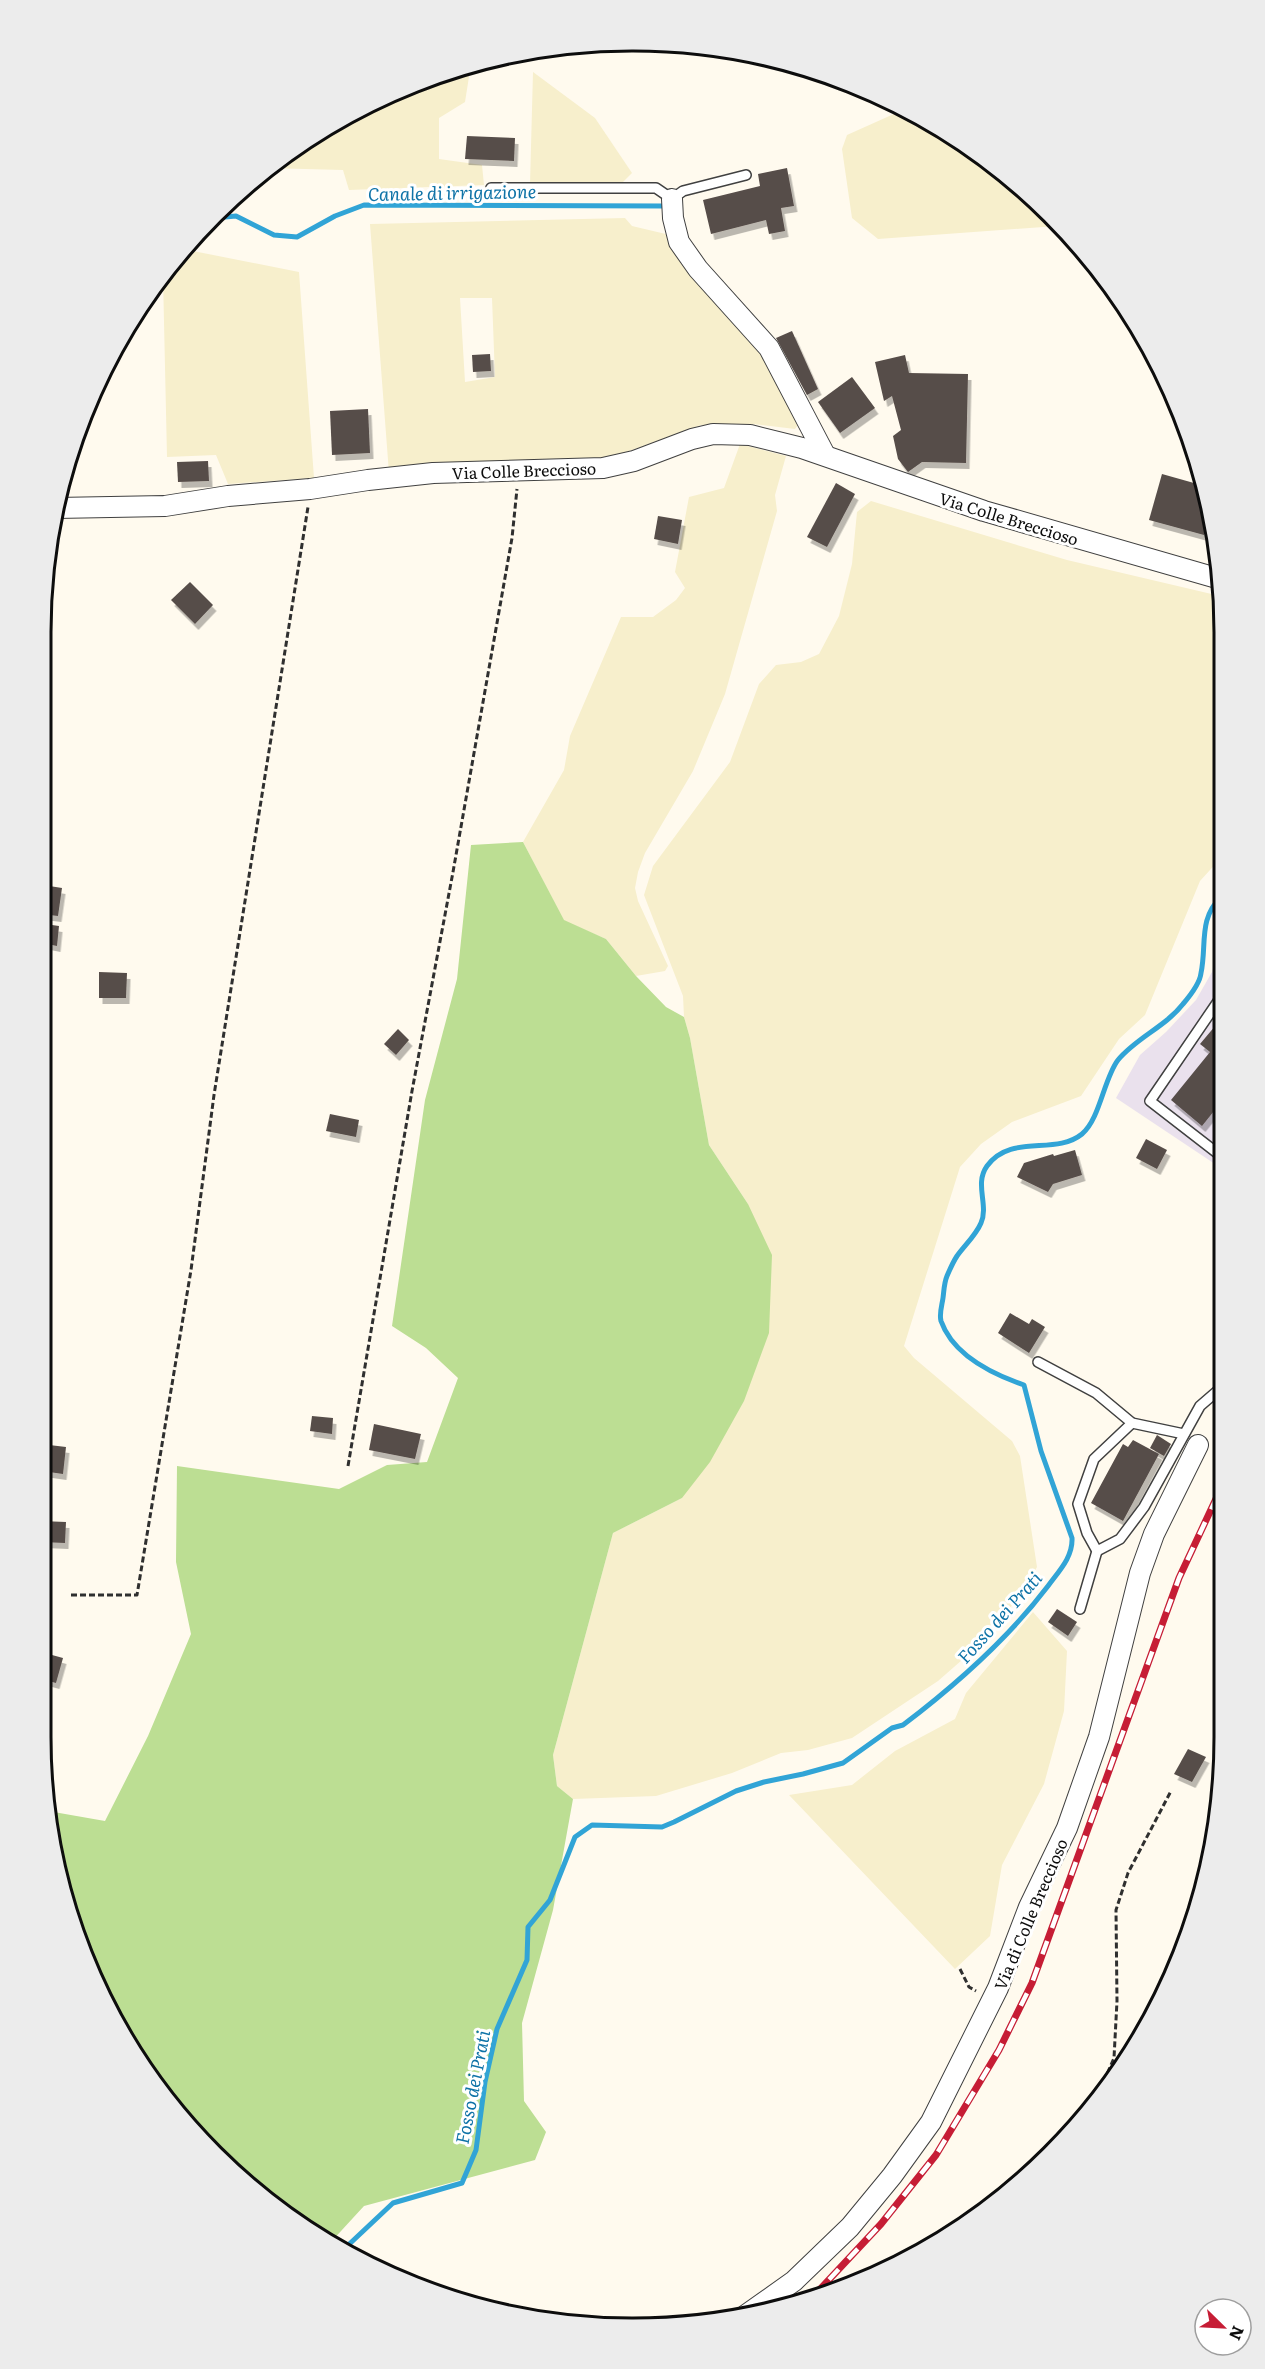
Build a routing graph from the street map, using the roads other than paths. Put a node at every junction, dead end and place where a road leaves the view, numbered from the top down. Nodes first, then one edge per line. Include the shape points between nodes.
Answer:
1 (746, 175) dead end
2 (491, 188) dead end
3 (672, 199) junction
4 (825, 455) junction
5 (65, 508) edge
6 (1211, 576) edge
7 (1214, 1007) edge
8 (1214, 1151) edge
9 (1038, 1362) dead end
10 (1214, 1394) edge
11 (1132, 1423) junction
12 (1191, 1439) junction
13 (1097, 1551) junction
14 (1080, 1609) dead end
15 (763, 2303) edge

1 - 3 lane via 683,192
2 - 3 lane via 656,188
3 - 4 street via 679,242 769,348
4 - 5 street, Via Colle Breccioso via 774,440 721,433 613,467 587,470 425,474 152,508
4 - 6 street, Via Colle Breccioso via 975,509
7 - 8 lane via 1150,1101
9 - 11 lane via 1096,1393
10 - 12 lane via 1200,1406
11 - 12 lane
11 - 13 lane via 1094,1459 1078,1504
12 - 13 lane via 1120,1539
12 - 15 street, Via di Colle Breccioso via 1140,1573 1099,1737 1067,1828 1029,1907 991,2002 931,2122 892,2176 850,2226 794,2281
13 - 14 lane

